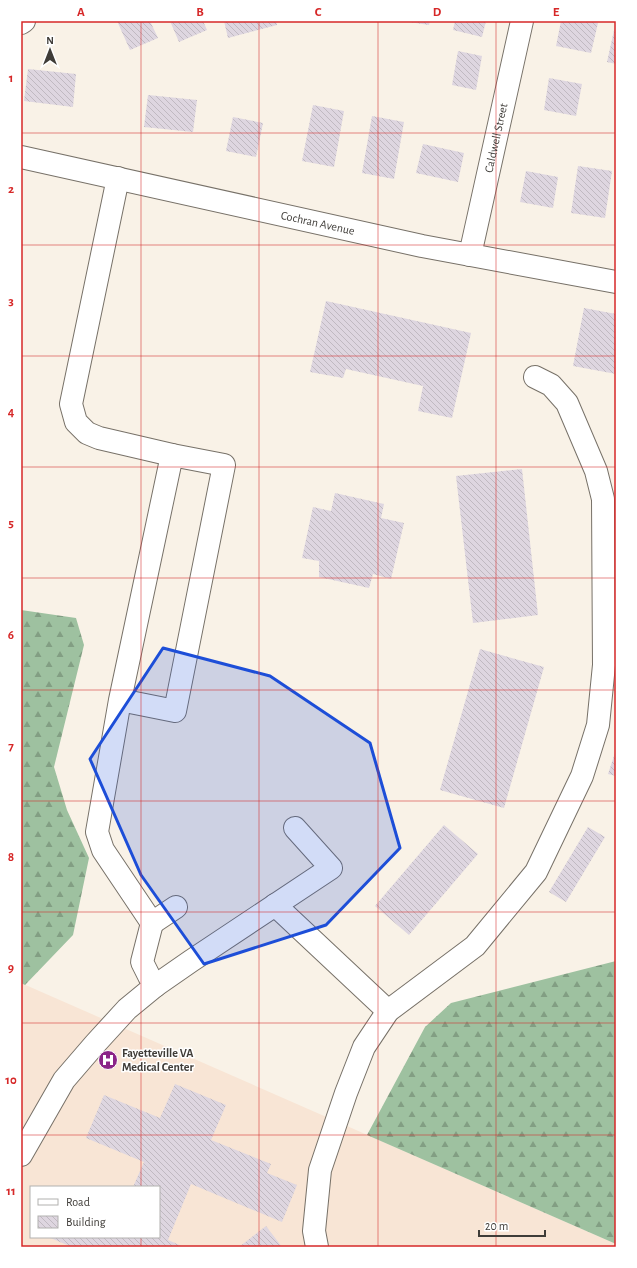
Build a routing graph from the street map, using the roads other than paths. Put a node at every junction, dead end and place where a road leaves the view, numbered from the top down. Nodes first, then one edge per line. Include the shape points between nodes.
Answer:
1 (24, 21) edge
2 (522, 21) edge
3 (21, 23) edge
4 (21, 156) edge
5 (118, 178) junction
6 (470, 255) junction
7 (616, 282) edge
8 (535, 377) dead end
9 (172, 455) junction
10 (120, 700) junction
11 (295, 828) dead end
12 (275, 905) junction
13 (176, 907) dead end
14 (152, 923) junction
15 (155, 986) junction
16 (388, 1011) junction
17 (21, 1155) edge
18 (317, 1247) edge

1 - 3 street
2 - 6 street, Caldwell Street
4 - 5 street, Cochran Avenue
5 - 6 street, Cochran Avenue
5 - 9 street via 71,404 76,422 87,433
6 - 7 street, Cochran Avenue
8 - 16 street via 551,385 567,403 596,471 603,499 604,665 598,725 582,776 536,872 475,946
9 - 10 street
9 - 10 street via 224,465 175,711
10 - 14 street via 98,832 103,850
11 - 12 street via 331,868
12 - 15 street
12 - 16 street
13 - 14 street
14 - 15 street via 142,962
15 - 17 street via 126,1009 64,1080
16 - 18 street via 364,1047 320,1170 314,1231

